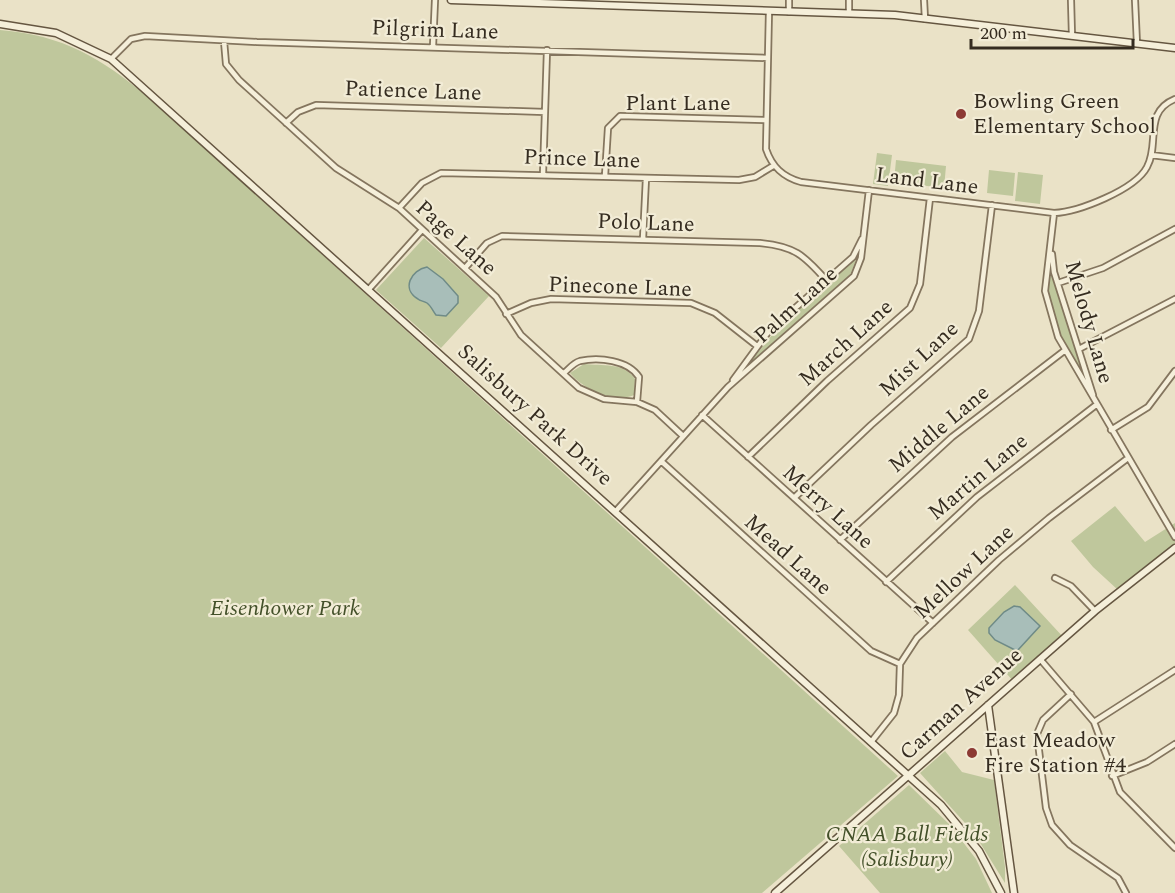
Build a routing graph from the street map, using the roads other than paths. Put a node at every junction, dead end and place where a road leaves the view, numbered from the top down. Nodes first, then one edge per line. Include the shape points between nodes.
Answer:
1 (435, 0) edge
2 (451, 0) edge
3 (789, 0) edge
4 (849, 0) edge
5 (924, 0) edge
6 (1071, 0) edge
7 (1135, 0) edge
8 (608, 3) edge
9 (769, 11) junction
10 (789, 12) junction
11 (849, 13) junction
12 (925, 19) junction
13 (0, 24) edge
14 (1072, 36) junction
15 (224, 41) junction
16 (1137, 44) junction
17 (434, 46) junction
18 (1175, 48) edge
19 (547, 50) junction
20 (768, 57) junction
21 (111, 59) junction
22 (1175, 99) edge
23 (545, 112) junction
24 (766, 120) junction
25 (286, 123) junction
26 (1150, 155) junction
27 (1175, 158) edge
28 (774, 166) junction
29 (543, 174) junction
30 (605, 176) junction
31 (646, 178) junction
32 (869, 190) junction
33 (930, 198) junction
34 (992, 205) junction
35 (399, 208) junction
36 (1054, 213) junction
37 (1175, 229) edge
38 (422, 230) junction
39 (864, 235) junction
40 (643, 239) junction
41 (1052, 248) junction
42 (465, 268) junction
43 (826, 280) junction
44 (1058, 283) junction
45 (369, 289) junction
46 (1175, 299) edge
47 (506, 314) junction
48 (757, 346) junction
49 (1079, 349) junction
50 (1064, 351) junction
51 (1175, 371) edge
52 (564, 374) junction
53 (728, 387) junction
54 (637, 402) junction
55 (1096, 405) junction
56 (702, 415) junction
57 (1111, 430) junction
58 (683, 436) junction
59 (748, 457) junction
60 (1128, 458) junction
61 (661, 461) junction
62 (794, 498) junction
63 (615, 512) junction
64 (1175, 537) edge
65 (840, 540) junction
66 (1175, 548) edge
67 (1055, 578) dead end
68 (886, 582) junction
69 (1095, 611) junction
70 (933, 623) junction
71 (1040, 658) junction
72 (900, 664) junction
73 (1175, 670) edge
74 (1071, 694) junction
75 (988, 705) junction
76 (1094, 722) junction
77 (871, 742) junction
78 (1175, 744) edge
79 (908, 776) junction
80 (1112, 776) junction
81 (1175, 848) edge
82 (1013, 882) junction
83 (998, 886) junction
84 (775, 893) edge
85 (1001, 893) edge
86 (1014, 893) edge
87 (1126, 893) edge

1 - 17 street
2 - 8 main road
3 - 10 street
4 - 11 street
5 - 12 street
6 - 14 street
7 - 16 street
8 - 9 main road
9 - 10 main road
9 - 20 street
10 - 11 main road
11 - 12 main road
12 - 14 main road
13 - 21 main road, Salisbury Park Drive via 56,33
14 - 16 main road
15 - 17 street, Pilgrim Lane
15 - 21 street, Pilgrim Lane via 138,37
15 - 25 street, Page Lane via 226,64 231,72
16 - 18 main road
17 - 19 street, Pilgrim Lane
19 - 20 street, Pilgrim Lane
19 - 23 street
20 - 24 street
21 - 45 main road, Salisbury Park Drive
22 - 26 street, Land Lane via 1160,109 1155,118
23 - 25 street, Patience Lane via 316,105 298,112
23 - 29 street
24 - 28 street via 766,149
24 - 30 street, Plant Lane via 620,116 608,128
25 - 35 street, Page Lane via 336,168
26 - 27 street
26 - 36 street, Land Lane via 1147,168 1131,183 1075,211
28 - 31 street, Prince Lane via 748,179
28 - 32 street, Land Lane via 790,179 801,182
29 - 30 street, Prince Lane
29 - 35 street, Prince Lane via 441,173 422,183
30 - 31 street, Prince Lane
31 - 40 street
32 - 33 street, Land Lane
32 - 39 street, Palm Lane
33 - 34 street, Land Lane
33 - 59 street, March Lane via 920,284 910,308
34 - 36 street, Land Lane
34 - 62 street, Mist Lane via 979,311 969,339
35 - 38 street, Page Lane
36 - 41 street, Melody Lane
37 - 44 street via 1103,268
38 - 42 street, Page Lane
38 - 45 street
39 - 43 street, Palm Lane via 853,256
39 - 53 street, Palm Lane via 860,265 847,284
40 - 42 street, Polo Lane via 502,236 487,243
40 - 43 street, Polo Lane via 778,245 800,254
41 - 44 street, Melody Lane
41 - 50 street, Melody Lane via 1045,291
42 - 47 street, Page Lane via 496,297
43 - 48 street, Palm Lane
44 - 49 street, Melody Lane
45 - 63 main road, Salisbury Park Drive
46 - 49 street
47 - 48 street, Pinecone Lane via 551,299 691,303 715,313
47 - 52 street, Page Lane via 521,335
48 - 53 street, Palm Lane
49 - 55 street, Melody Lane
50 - 55 street, Melody Lane
50 - 65 street, Middle Lane via 952,437
51 - 57 street via 1148,407
52 - 54 street, Page Lane via 591,395
52 - 54 street via 581,361 623,363 639,377
53 - 56 street, Palm Lane
54 - 58 street, Page Lane via 655,410
55 - 57 street, Melody Lane
55 - 68 street, Martin Lane via 985,490
56 - 58 street, Palm Lane
56 - 59 street, Merry Lane
57 - 60 street, Melody Lane
58 - 61 street, Palm Lane
59 - 62 street, Merry Lane
60 - 64 street, Melody Lane
60 - 70 street, Mellow Lane via 999,560
61 - 63 street, Palm Lane
61 - 72 street, Mead Lane via 871,651
62 - 65 street, Merry Lane
63 - 77 main road, Salisbury Park Drive
65 - 68 street, Merry Lane
66 - 69 main road, Carman Avenue
67 - 69 street via 1071,586
68 - 70 street, Merry Lane
69 - 71 main road, Carman Avenue
70 - 72 street, Mellow Lane via 909,647
71 - 74 street
71 - 75 main road, Carman Avenue
72 - 77 street, Mellow Lane via 896,708
73 - 76 street
74 - 76 street
74 - 87 street via 1043,720 1037,734 1048,818 1059,836 1119,878
75 - 79 main road, Carman Avenue
75 - 82 main road
76 - 80 street
77 - 79 main road, Salisbury Park Drive
78 - 80 street via 1147,762
79 - 83 main road, Salisbury Park Drive via 969,837
79 - 84 main road, Carman Avenue
80 - 81 street via 1126,799
82 - 83 main road via 1006,887
82 - 86 main road
83 - 85 main road, Salisbury Park Drive

